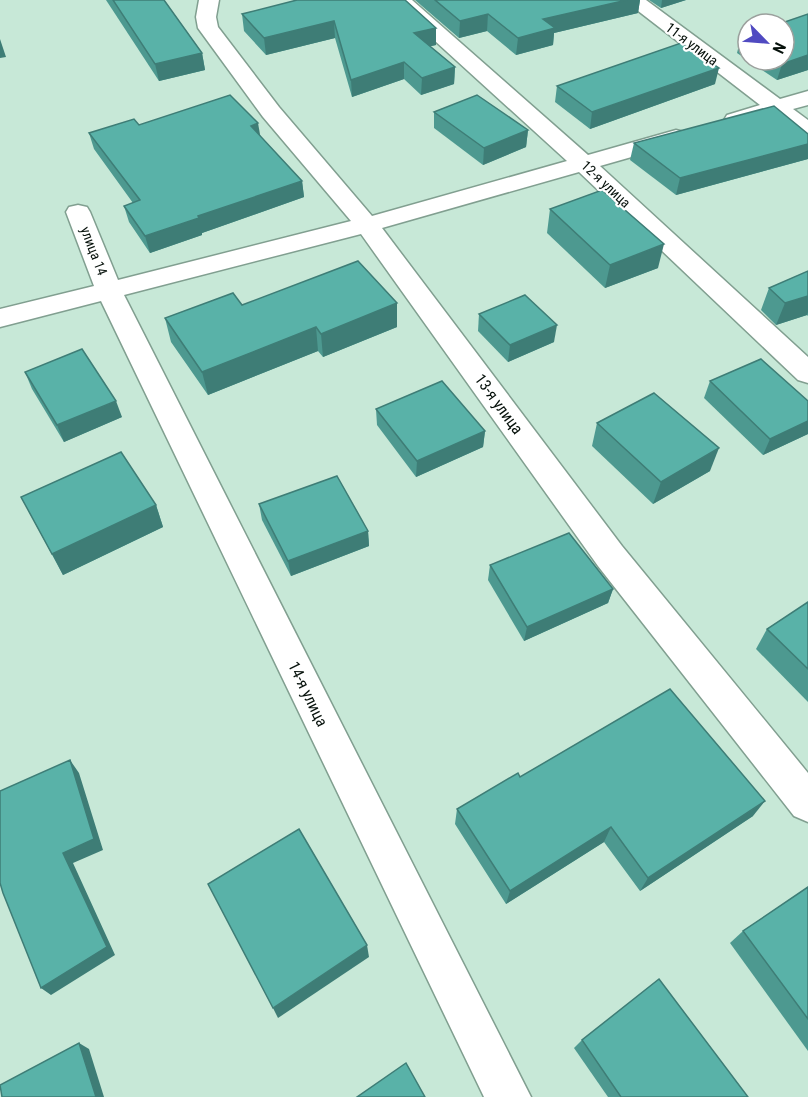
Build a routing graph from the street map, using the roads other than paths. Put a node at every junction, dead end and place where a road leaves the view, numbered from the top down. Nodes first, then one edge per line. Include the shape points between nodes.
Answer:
1 (209, 0) edge
2 (400, 0) edge
3 (634, 0) edge
4 (808, 98) edge
5 (778, 108) junction
6 (808, 131) edge
7 (583, 163) junction
8 (78, 212) dead end
9 (367, 225) junction
10 (109, 291) junction
11 (0, 318) edge
12 (808, 373) edge
13 (808, 803) edge
14 (508, 1097) edge

1 - 9 street, 13-я улица via 208,28 271,112
2 - 7 street, 12-я улица
3 - 5 street, 11-я улица
4 - 5 street
5 - 6 street, 11-я улица
5 - 7 street
7 - 9 street
7 - 12 street, 12-я улица
8 - 10 street, улица 14
9 - 10 street
9 - 13 street, 13-я улица via 610,556
10 - 11 street
10 - 14 street, 14-я улица

